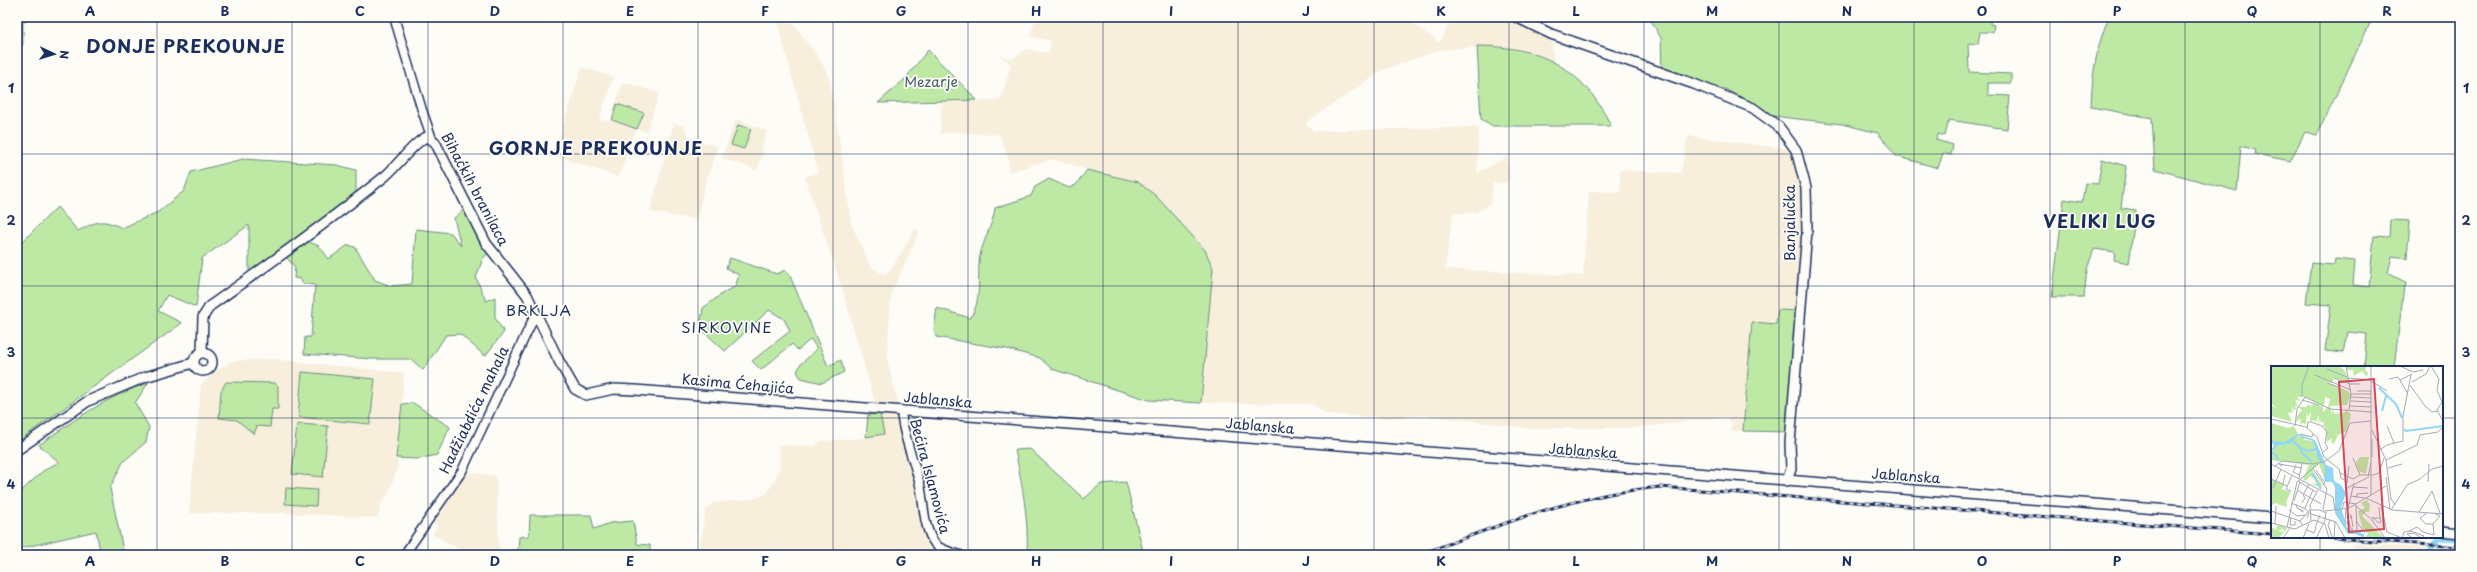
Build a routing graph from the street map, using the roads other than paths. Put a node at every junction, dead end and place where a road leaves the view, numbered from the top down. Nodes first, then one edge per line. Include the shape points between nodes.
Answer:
1 (394, 17) edge
2 (1516, 17) edge
3 (424, 117) junction
4 (421, 139) junction
5 (432, 139) junction
6 (536, 313) junction
7 (202, 352) junction
8 (193, 363) junction
9 (581, 394) joint
10 (897, 410) junction
11 (1790, 443) junction
12 (17, 450) edge
13 (1791, 465) junction
14 (1786, 481) junction
15 (1811, 483) junction
16 (2271, 518) edge
17 (2443, 531) edge
18 (2460, 533) edge
19 (404, 555) edge
20 (960, 555) edge

1 - 3 street, Bihaćkih branilaca
2 - 11 main road, Banjalučka via 1551,34 1754,108 1779,127 1796,150 1806,188 1807,231
3 - 4 street, Bihaćkih branilaca
3 - 5 street, Bihaćkih branilaca
4 - 5 main road
4 - 7 main road via 399,165 374,185 210,306 203,317
5 - 6 main road, Bihaćkih branilaca via 486,243 527,295
6 - 9 main road, Bihaćkih branilaca via 559,361 575,389
6 - 19 street, Hadžiabdića mahala via 462,471
7 - 8 main road via 194,357
7 - 8 main road via 210,356 210,368 199,371
8 - 12 main road via 145,377 88,401
9 - 10 main road, Kasima Ćehajića via 592,395 614,389 629,389
10 - 14 main road, Jablanska
10 - 20 street, Bećira Islamovića via 933,540 938,547
11 - 13 main road
11 - 14 main road
13 - 14 main road
13 - 15 main road via 1796,473
14 - 15 main road, Jablanska
15 - 16 main road, Jablanska
17 - 18 main road

